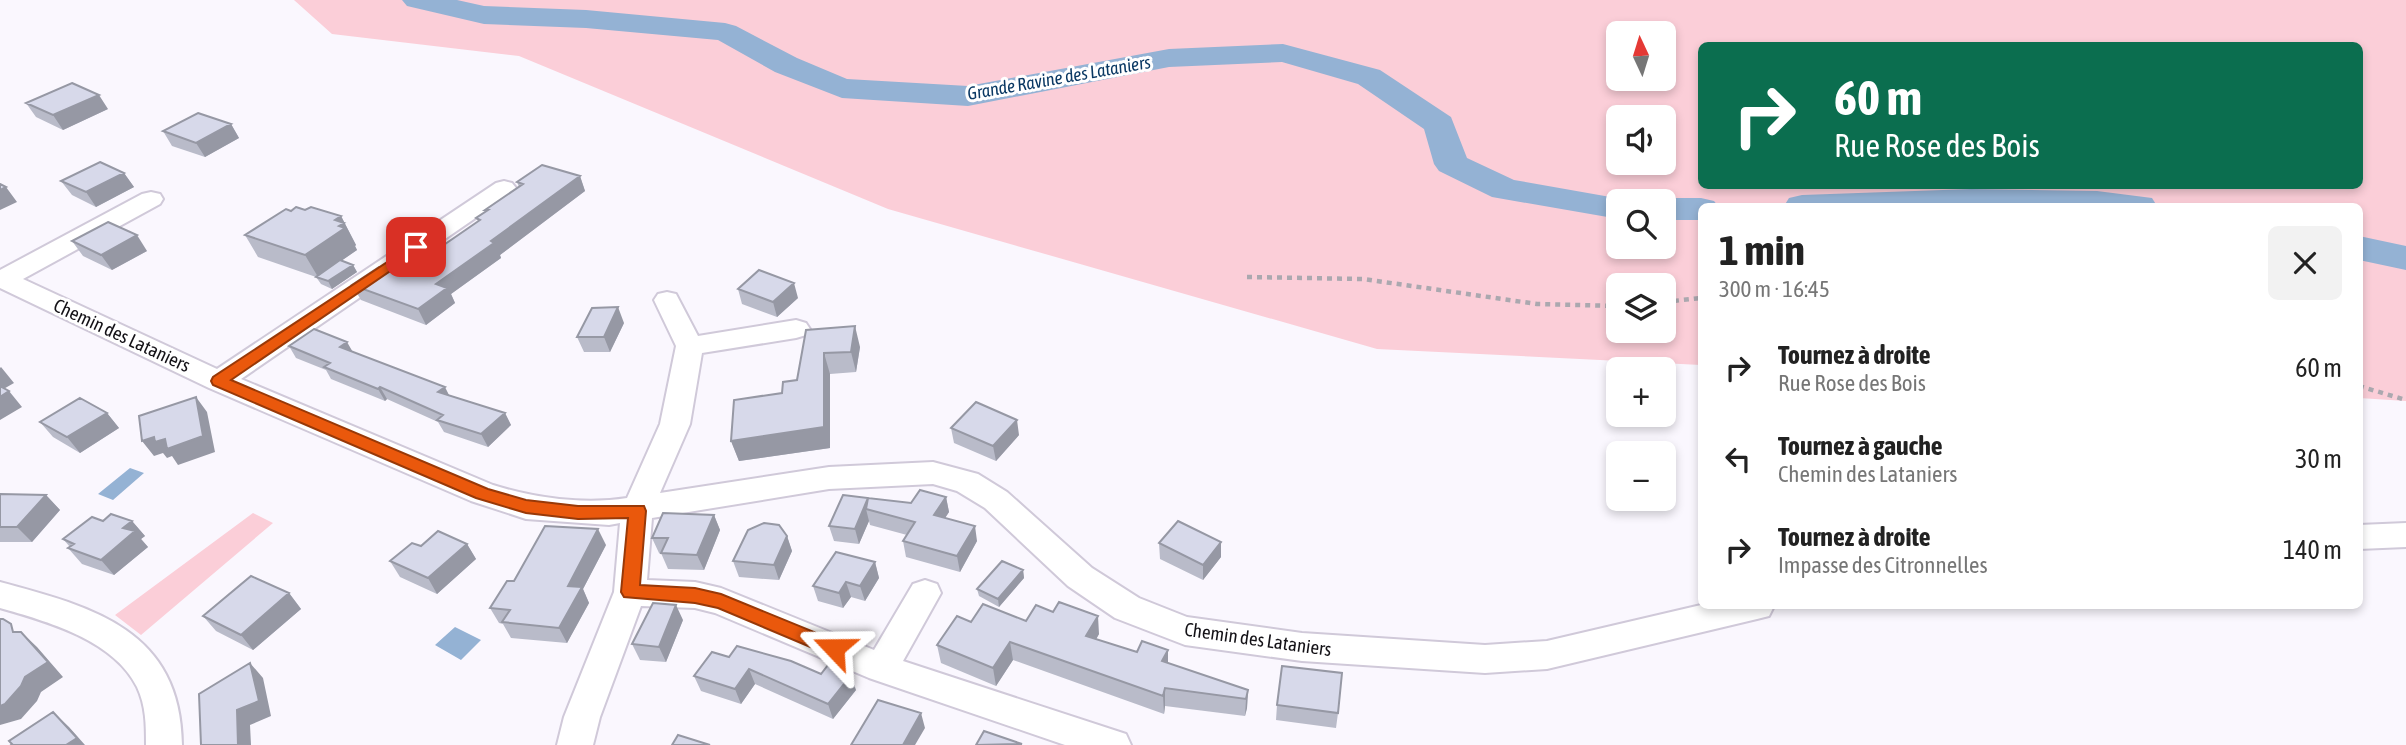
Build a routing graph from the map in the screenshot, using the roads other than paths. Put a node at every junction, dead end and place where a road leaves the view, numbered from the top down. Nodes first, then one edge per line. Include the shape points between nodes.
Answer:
1 (504, 188) dead end
2 (151, 198) dead end
3 (2, 278) edge
4 (667, 300) dead end
5 (796, 329) dead end
6 (690, 346) junction
7 (219, 381) junction
8 (637, 511) junction
9 (2406, 535) edge
10 (2363, 537) edge
11 (630, 592) junction
12 (925, 593) dead end
13 (0, 595) edge
14 (1744, 609) edge
15 (881, 668) junction
16 (164, 745) edge
17 (575, 745) edge
18 (1113, 745) edge

1 - 7 street
2 - 3 street, Chemin des Lataniers
3 - 7 street, Chemin des Lataniers
4 - 6 street
5 - 6 street
6 - 8 street via 675,424
7 - 8 street, Chemin des Lataniers via 482,493 578,512
8 - 11 street
8 - 14 street, Chemin des Lataniers via 829,478 933,473 967,482 996,500 1080,577 1127,608 1185,631 1302,647 1485,659 1547,655
9 - 10 street
11 - 15 street via 721,601
11 - 17 street
12 - 15 street
13 - 16 street via 72,615 130,651 152,680 164,716
15 - 18 street

